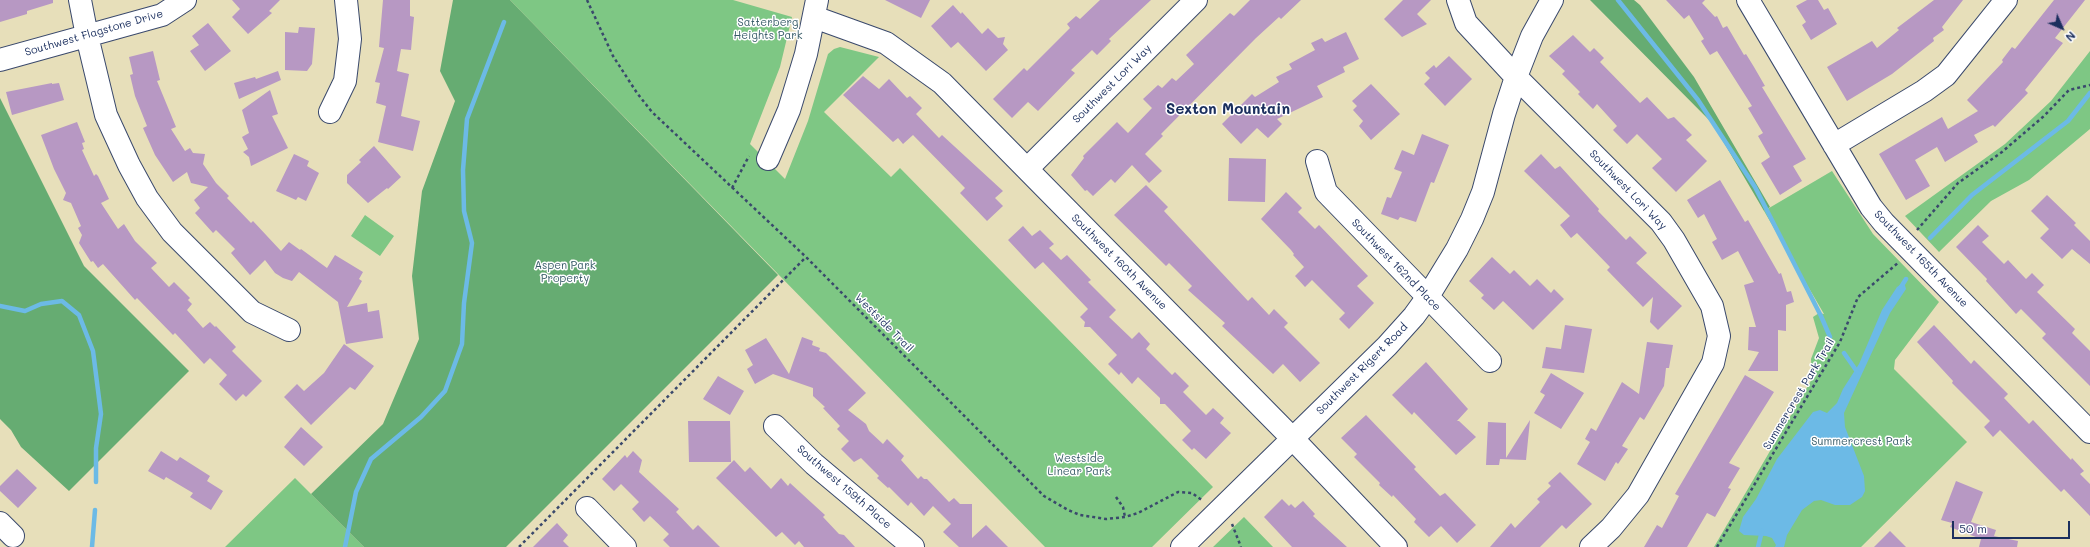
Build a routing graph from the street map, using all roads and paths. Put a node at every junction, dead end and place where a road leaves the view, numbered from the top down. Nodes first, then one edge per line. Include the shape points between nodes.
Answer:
1 (80, 0) edge
2 (185, 0) edge
3 (346, 0) edge
4 (587, 0) edge
5 (1196, 0) edge
6 (1458, 0) edge
7 (1552, 0) edge
8 (1748, 0) edge
9 (2006, 0) edge
10 (815, 9) edge
11 (87, 36) junction
12 (0, 60) edge
13 (1516, 77) junction
14 (2090, 85) edge
15 (330, 112) dead end
16 (1834, 145) junction
17 (768, 159) joint
18 (1317, 161) dead end
19 (1027, 169) junction
20 (732, 188) junction
21 (1916, 231) dead end
22 (806, 257) junction
23 (1902, 260) dead end
24 (1427, 298) junction
25 (289, 330) dead end
26 (1490, 361) dead end
27 (776, 426) dead end
28 (2090, 432) edge
29 (1293, 438) junction
30 (1116, 497) dead end
31 (1210, 498) dead end
32 (587, 508) dead end
33 (1125, 517) junction
34 (519, 547) edge
35 (625, 547) edge
36 (913, 547) edge
37 (1182, 547) edge
38 (1396, 547) edge
39 (1591, 547) edge
40 (1717, 547) edge

1 - 11 street
2 - 11 street, Southwest Flagstone Drive via 162,15
3 - 15 street via 350,39 345,81
4 - 20 path, Westside Trail via 613,56 637,93 652,112
5 - 19 street, Southwest Lori Way
6 - 13 street, Southwest Lori Way via 1466,23
7 - 13 street, Southwest Rigert Road via 1532,36
8 - 16 street, Southwest 165th Avenue
9 - 16 street via 1946,75 1924,92
10 - 17 street via 806,54 789,110
10 - 19 street, Southwest 160th Avenue via 886,44 942,83
11 - 12 street, Southwest Flagstone Drive
11 - 25 street via 106,115 147,198 172,232 252,312
13 - 24 street, Southwest Rigert Road via 1483,192 1458,249
13 - 39 street, Southwest Lori Way via 1661,222 1712,306 1719,336 1713,363 1638,495 1611,528
14 - 21 path via 2069,90 2044,116 2002,152 1958,183
16 - 28 street, Southwest 165th Avenue via 1871,207 1884,223
17 - 20 path via 749,155
18 - 24 street, Southwest 162nd Place via 1326,192
19 - 29 street, Southwest 160th Avenue
20 - 22 path, Westside Trail
22 - 33 path, Westside Trail via 1044,496 1080,515 1106,519
22 - 34 path
23 - 40 path, Summercrest Park Trail via 1858,297 1840,342
24 - 26 street, Southwest 162nd Place
24 - 29 street, Southwest Rigert Road via 1387,346
27 - 36 street, Southwest 159th Place via 814,464
29 - 37 street, Southwest Rigert Road
29 - 38 street, Southwest 160th Avenue
30 - 33 path via 1123,507
31 - 33 path, Westside Trail via 1205,503 1192,493 1178,492
32 - 35 street

